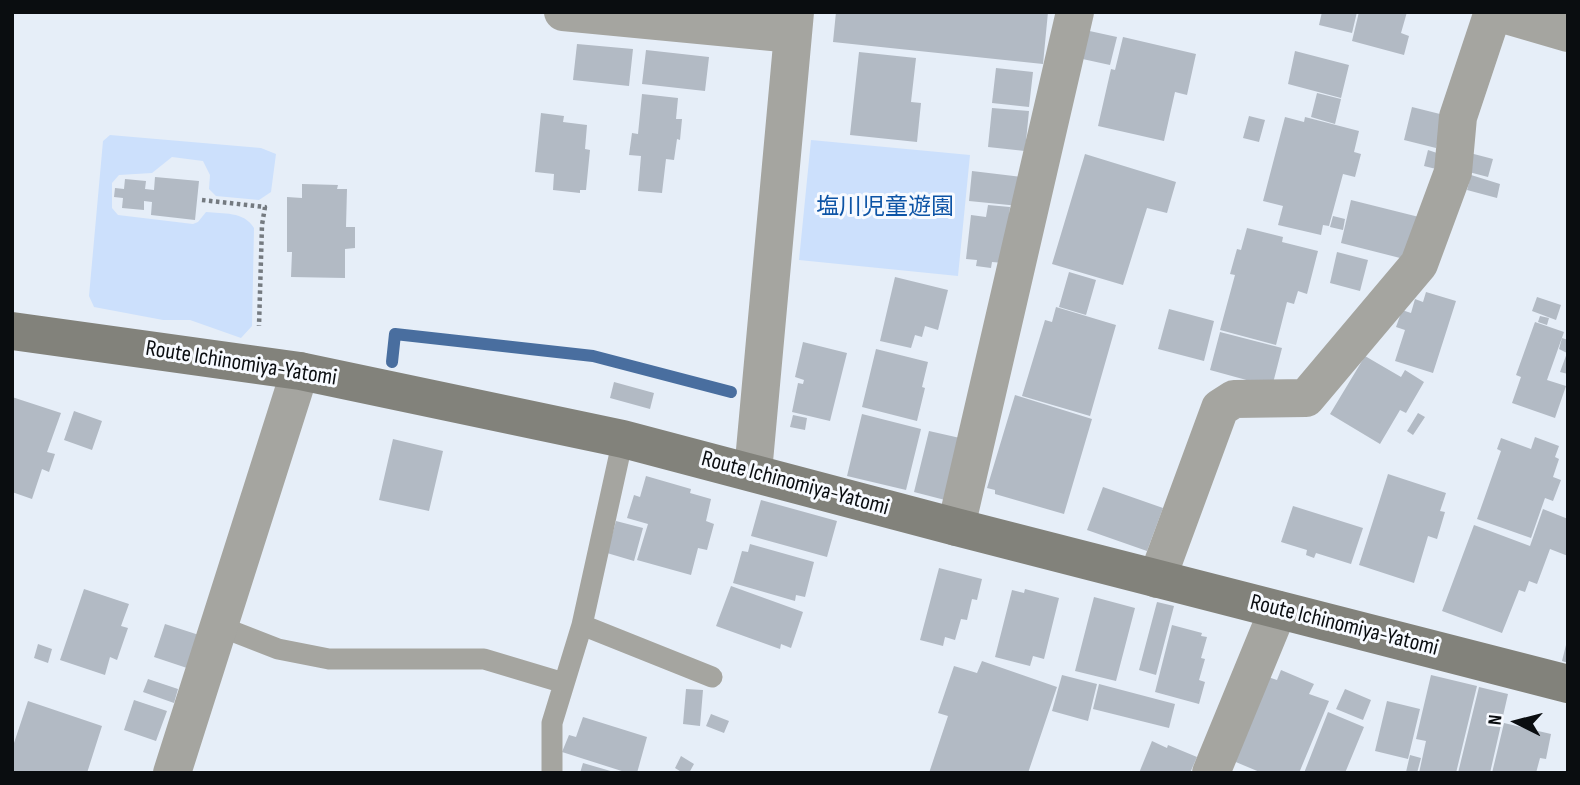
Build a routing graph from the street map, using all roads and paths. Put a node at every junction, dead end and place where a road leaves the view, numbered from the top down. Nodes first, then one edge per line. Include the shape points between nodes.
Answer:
1 (563, 12) edge
2 (1075, 12) edge
3 (1495, 12) edge
4 (794, 23) edge
5 (1568, 33) edge
6 (202, 200) dead end
7 (12, 331) edge
8 (258, 365) junction
9 (300, 371) junction
10 (623, 439) junction
11 (753, 472) junction
12 (956, 527) junction
13 (1157, 579) junction
14 (1278, 610) junction
15 (582, 625) junction
16 (219, 626) junction
17 (712, 677) dead end
18 (564, 683) junction
19 (1568, 684) edge
20 (172, 773) edge
21 (552, 773) edge
22 (1210, 773) edge

1 - 4 street
2 - 12 street
3 - 5 street
3 - 13 street via 1458,117 1453,172 1419,264 1306,398 1234,398 1220,408
4 - 11 street
6 - 8 path via 265,207
7 - 8 main road, Route Ichinomiya-Yatomi
8 - 9 main road, Route Ichinomiya-Yatomi
9 - 10 main road, Route Ichinomiya-Yatomi
9 - 16 street
10 - 11 main road, Route Ichinomiya-Yatomi
10 - 15 lane
11 - 12 main road, Route Ichinomiya-Yatomi
12 - 13 main road, Route Ichinomiya-Yatomi
13 - 14 main road, Route Ichinomiya-Yatomi
14 - 19 main road, Route Ichinomiya-Yatomi
14 - 22 street
15 - 17 lane
15 - 18 lane
16 - 18 lane via 278,649 329,659 484,659
16 - 20 street
18 - 21 lane via 552,723

